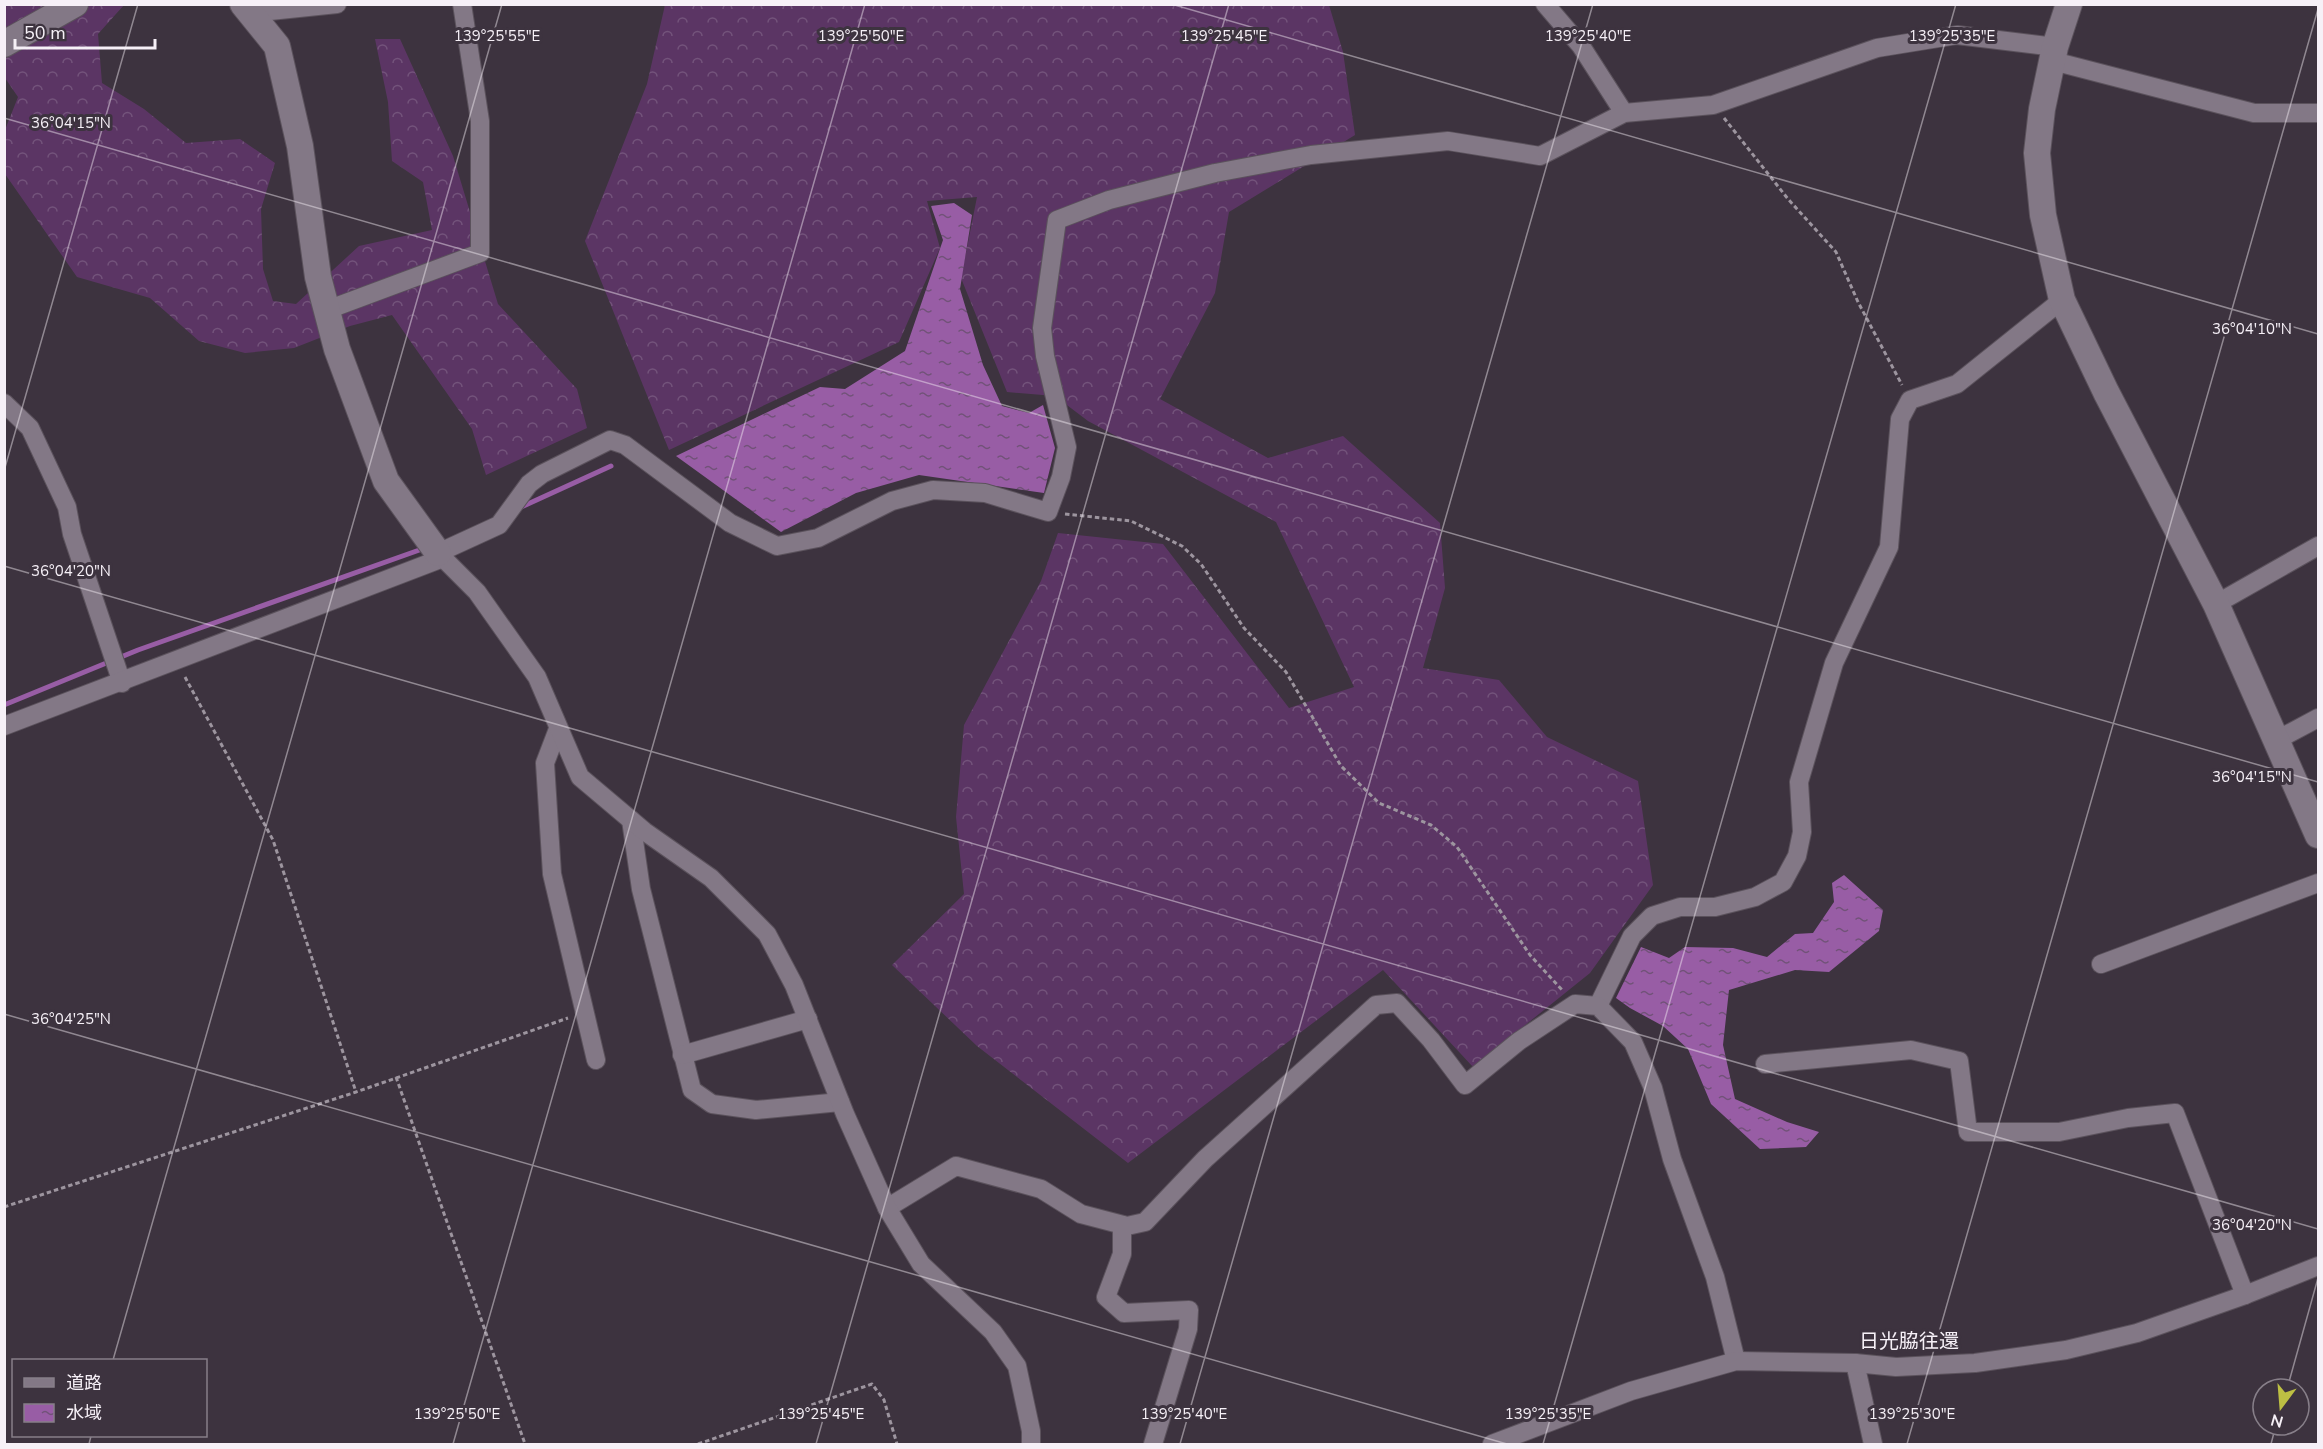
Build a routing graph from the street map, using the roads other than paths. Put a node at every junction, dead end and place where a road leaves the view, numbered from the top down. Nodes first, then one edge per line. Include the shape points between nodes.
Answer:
1 (75, 4) edge
2 (337, 4) edge
3 (462, 4) edge
4 (1545, 4) edge
5 (2069, 4) edge
6 (247, 8) edge
7 (4, 44) edge
8 (2054, 54) junction
9 (2319, 112) edge
10 (1624, 113) junction
11 (2062, 300) junction
12 (327, 310) junction
13 (4, 403) edge
14 (2319, 546) edge
15 (441, 556) junction
16 (2216, 604) junction
17 (122, 683) junction
18 (2319, 718) edge
19 (4, 726) edge
20 (558, 729) junction
21 (2275, 741) junction
22 (631, 820) junction
23 (2319, 835) edge
24 (2319, 883) edge
25 (2101, 964) dead end
26 (1598, 1006) junction
27 (807, 1019) junction
28 (682, 1055) junction
29 (596, 1060) dead end
30 (1765, 1064) dead end
31 (840, 1102) junction
32 (887, 1208) junction
33 (1122, 1224) junction
34 (2319, 1266) edge
35 (2245, 1295) junction
36 (1736, 1361) junction
37 (1856, 1363) junction
38 (1499, 1443) edge
39 (1031, 1444) edge
40 (1154, 1444) edge
41 (1873, 1444) edge

1 - 7 street
2 - 6 street
3 - 12 street via 480,121 480,253
4 - 10 street via 1581,46
5 - 8 street
6 - 12 street via 277,46 300,146 318,277
8 - 9 street via 2254,113
8 - 10 street via 1957,35 1877,48 1713,105
8 - 11 street via 2037,153 2043,215
10 - 15 street via 1540,156 1448,141 1311,155 1109,200 1057,220 1042,328 1067,447 1048,512 985,493 933,490 892,501 818,538 777,546 730,524 625,445 610,441 542,474 529,484 498,525
11 - 16 street
11 - 26 street via 1957,384 1910,400 1900,419 1889,547 1834,663 1800,782 1802,832 1797,856 1783,882 1755,897 1715,907 1680,907 1652,916 1632,936
12 - 15 street via 337,349 386,482
13 - 17 street via 30,428 67,507 72,534
14 - 16 street
15 - 17 street
15 - 20 street via 506,629 537,677
16 - 21 street
17 - 19 street
18 - 21 street
20 - 22 street via 580,777
20 - 29 street via 545,763 552,874
21 - 23 street
22 - 27 street via 711,878 767,934
22 - 28 street via 641,889
24 - 25 street
26 - 33 street via 1575,1004 1519,1041 1465,1085 1397,1003 1376,1005 1205,1159 1145,1222
26 - 36 street via 1633,1042 1653,1088 1672,1159 1714,1277
27 - 28 street
27 - 31 street
28 - 31 street via 692,1090 712,1104 756,1110
30 - 35 street via 1911,1050 1959,1061 1968,1132 2058,1132 2175,1113
31 - 32 street
32 - 33 street via 956,1166 1041,1189 1081,1214
32 - 39 street via 921,1264 993,1332 1017,1366
33 - 40 street via 1122,1254 1106,1297 1124,1313 1189,1310 1188,1329
34 - 35 street, 日光脇往還
35 - 37 street, 日光脇往還 via 2137,1333 2066,1350 1975,1363 1896,1367
36 - 37 street, 日光脇往還
36 - 38 street, 日光脇往還 via 1631,1391
37 - 41 street

